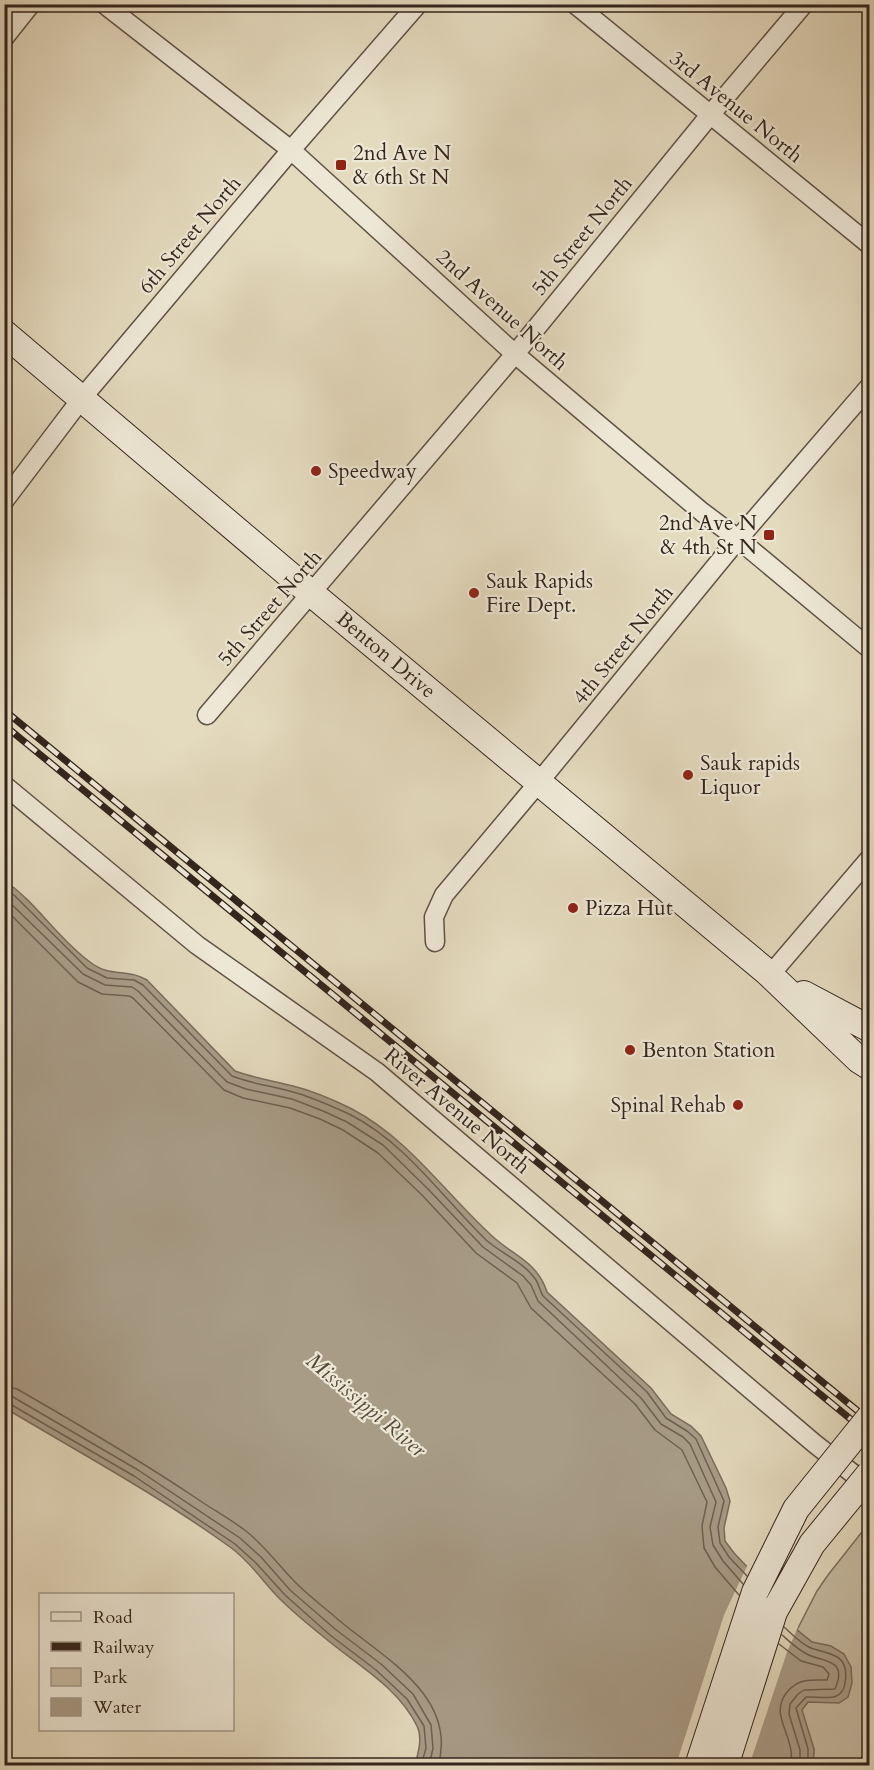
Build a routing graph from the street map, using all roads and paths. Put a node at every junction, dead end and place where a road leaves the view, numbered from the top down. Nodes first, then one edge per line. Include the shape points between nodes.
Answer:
1 (31, 4) edge
2 (104, 4) edge
3 (418, 4) edge
4 (575, 4) edge
5 (804, 4) edge
6 (4, 38) edge
7 (710, 115) junction
8 (291, 150) junction
9 (870, 245) edge
10 (4, 333) edge
11 (515, 354) junction
12 (870, 386) edge
13 (82, 398) junction
14 (4, 501) edge
15 (738, 539) junction
16 (312, 594) junction
17 (870, 649) edge
18 (207, 715) dead end
19 (539, 782) junction
20 (4, 785) edge
21 (870, 858) edge
22 (435, 942) dead end
23 (770, 975) junction
24 (870, 1029) edge
25 (870, 1067) edge
26 (870, 1417) edge
27 (870, 1473) edge
28 (870, 1487) edge
29 (698, 1766) edge
30 (724, 1766) edge

1 - 6 street
2 - 8 street, 2nd Avenue North
3 - 8 street, 6th Street North
4 - 7 street, 3rd Avenue North
5 - 7 street, 5th Street North
7 - 9 street, 3rd Avenue North
7 - 11 street, 5th Street North
8 - 11 street, 2nd Avenue North
8 - 13 street, 6th Street North
10 - 13 main road, Benton Drive
11 - 15 street, 2nd Avenue North
11 - 16 street, 5th Street North
12 - 15 street, 4th Street North
13 - 14 street, 6th Street North
13 - 16 main road, Benton Drive
15 - 17 street, 2nd Avenue North
15 - 19 street, 4th Street North
16 - 18 street, 5th Street North
16 - 19 main road, Benton Drive
19 - 22 street, 4th Street North via 444,895 434,917
19 - 23 main road, Benton Drive
20 - 28 street, River Avenue North via 197,945 377,1072
21 - 23 street
23 - 24 main road, Benton Drive
23 - 25 main road, Benton Drive
26 - 29 main road, bridge via 796,1509 755,1592
27 - 30 main road, bridge via 812,1544 774,1612

